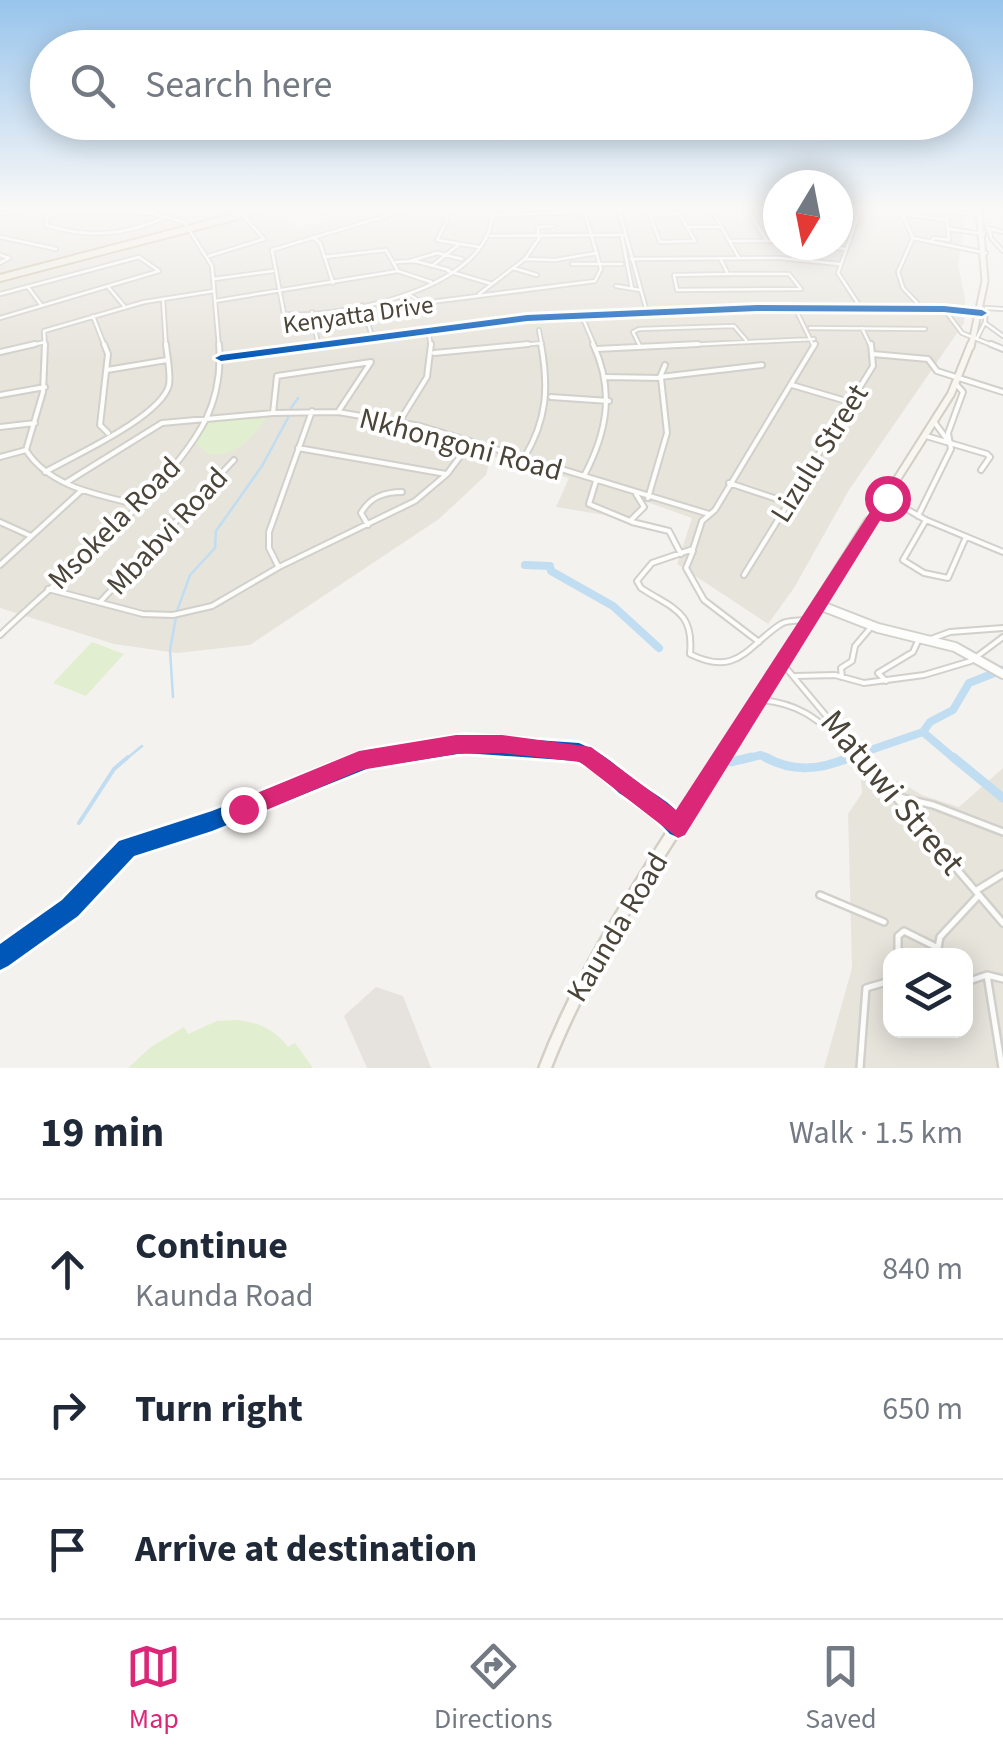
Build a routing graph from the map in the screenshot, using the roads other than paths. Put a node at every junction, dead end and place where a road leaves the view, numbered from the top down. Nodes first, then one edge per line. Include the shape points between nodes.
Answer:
1 (631, 259) edge
2 (71, 260) edge
3 (133, 260) edge
4 (149, 260) edge
5 (210, 260) edge
6 (273, 260) edge
7 (325, 260) edge
8 (410, 260) joint
9 (441, 260) edge
10 (464, 260) edge
11 (524, 260) edge
12 (599, 260) edge
13 (627, 260) edge
14 (721, 260) edge
15 (770, 260) edge
16 (842, 260) edge
17 (903, 260) edge
18 (986, 260) edge
19 (394, 262) joint
20 (572, 264) dead end
21 (600, 264) junction
22 (622, 264) dead end
23 (840, 264) junction
24 (432, 266) junction
25 (513, 268) junction
26 (274, 271) junction
27 (398, 271) junction
28 (449, 271) junction
29 (728, 274) junction
30 (537, 275) dead end
31 (0, 278) edge
32 (214, 279) junction
33 (431, 282) junction
34 (333, 283) junction
35 (492, 284) junction
36 (616, 286) dead end
37 (28, 287) junction
38 (108, 288) junction
39 (632, 289) junction
40 (640, 290) junction
41 (214, 291) junction
42 (279, 292) junction
43 (0, 294) edge
44 (408, 294) junction
45 (473, 297) junction
46 (163, 298) junction
47 (215, 301) junction
48 (417, 302) junction
49 (362, 305) junction
50 (42, 306) junction
51 (125, 307) junction
52 (860, 307) junction
53 (795, 308) junction
54 (922, 308) junction
55 (944, 309) junction
56 (1003, 309) edge
57 (312, 312) junction
58 (647, 312) junction
59 (419, 314) dead end
60 (92, 316) junction
61 (582, 316) junction
62 (983, 317) junction
63 (0, 318) edge
64 (428, 328) junction
65 (808, 328) junction
66 (862, 328) junction
67 (925, 329) dead end
68 (539, 330) dead end
69 (372, 336) junction
70 (1003, 336) edge
71 (814, 338) junction
72 (975, 338) junction
73 (746, 340) junction
74 (45, 342) junction
75 (542, 343) junction
76 (318, 344) junction
77 (640, 346) junction
78 (596, 349) junction
79 (1003, 349) edge
80 (0, 352) edge
81 (434, 353) junction
82 (873, 354) junction
83 (220, 358) junction
84 (166, 360) junction
85 (666, 365) dead end
86 (762, 365) dead end
87 (106, 370) junction
88 (606, 377) junction
89 (660, 377) junction
90 (957, 381) junction
91 (792, 385) junction
92 (45, 387) junction
93 (1003, 392) edge
94 (0, 395) edge
95 (550, 397) junction
96 (609, 401) junction
97 (853, 403) junction
98 (312, 411) junction
99 (338, 412) junction
100 (272, 413) junction
101 (206, 418) junction
102 (400, 421) junction
103 (37, 423) junction
104 (935, 423) junction
105 (0, 427) edge
106 (109, 433) junction
107 (926, 436) junction
108 (470, 442) junction
109 (949, 442) junction
110 (298, 448) junction
111 (26, 450) junction
112 (0, 458) edge
113 (523, 459) junction
114 (234, 460) dead end
115 (982, 470) dead end
116 (46, 472) junction
117 (447, 474) junction
118 (583, 477) junction
119 (596, 481) junction
120 (67, 482) junction
121 (729, 483) junction
122 (82, 490) junction
123 (402, 492) dead end
124 (635, 494) junction
125 (648, 498) junction
126 (887, 498) junction
127 (788, 503) junction
128 (139, 505) junction
129 (709, 514) junction
130 (918, 516) junction
131 (926, 520) junction
132 (630, 521) junction
133 (0, 522) edge
134 (368, 525) junction
135 (30, 536) junction
136 (966, 537) junction
137 (693, 549) junction
138 (1003, 552) edge
139 (681, 554) junction
140 (0, 564) edge
141 (280, 567) junction
142 (744, 575) dead end
143 (48, 589) junction
144 (100, 602) junction
145 (818, 605) junction
146 (808, 622) junction
147 (872, 626) junction
148 (1003, 628) edge
149 (0, 635) edge
150 (919, 637) junction
151 (1003, 637) edge
152 (930, 639) junction
153 (759, 642) junction
154 (976, 657) junction
155 (782, 663) junction
156 (1003, 674) edge
157 (795, 676) junction
158 (842, 677) junction
159 (886, 681) junction
160 (758, 700) junction
161 (852, 748) junction
162 (895, 796) junction
163 (678, 828) junction
164 (1003, 832) edge
165 (1003, 874) edge
166 (978, 893) junction
167 (820, 895) dead end
168 (884, 922) dead end
169 (1003, 923) edge
170 (898, 948) edge
171 (938, 948) edge
172 (938, 948) edge
173 (0, 958) edge
174 (987, 975) junction
175 (973, 980) edge
176 (1003, 980) edge
177 (883, 983) edge
178 (545, 1068) edge
179 (860, 1068) edge
180 (1002, 1068) edge

1 - 40 street
2 - 31 highway
3 - 37 street
4 - 38 street via 159,271
5 - 32 street, Msokela Road
6 - 26 street
7 - 34 street
8 - 19 street
8 - 24 street
9 - 24 street
10 - 28 street
11 - 25 street
12 - 21 street
13 - 39 street
14 - 29 street
15 - 23 street
16 - 23 street
17 - 54 street via 898,271 903,288
18 - 62 main road, Kaunda Road
19 - 27 street
20 - 21 street
21 - 22 street
21 - 45 street via 590,283
23 - 52 street via 838,274
24 - 28 street
25 - 30 street
25 - 35 street
26 - 32 street
26 - 42 street
27 - 33 street
27 - 34 street
28 - 33 street
28 - 35 street
29 - 29 street via 672,277 684,292 801,289 790,274
32 - 41 street, Msokela Road
33 - 44 street
34 - 42 street
35 - 45 street
36 - 39 street
37 - 43 street
37 - 50 street
38 - 50 street
38 - 51 street
39 - 40 street
40 - 58 street
41 - 46 street
41 - 47 street, Msokela Road
42 - 47 street
42 - 57 street via 284,314
44 - 48 street
44 - 49 street
45 - 48 street
46 - 51 street
46 - 84 street
47 - 83 street, Msokela Road
48 - 59 street via 424,312
49 - 57 street
49 - 69 street
50 - 63 street
51 - 60 street
52 - 53 street, Kenyatta Drive
52 - 54 street, Kenyatta Drive
53 - 58 street, Kenyatta Drive
53 - 65 street
54 - 55 street, Kenyatta Drive
55 - 62 street, Kenyatta Drive
55 - 72 street via 956,328
56 - 62 street via 986,308
57 - 76 street
58 - 61 street, Kenyatta Drive
60 - 74 street via 46,330
60 - 87 street via 106,345
61 - 64 street, Kenyatta Drive
61 - 78 street
62 - 70 street
62 - 72 main road, Kaunda Road
64 - 69 street, Kenyatta Drive
64 - 81 street
65 - 66 street
65 - 71 street
66 - 67 street
66 - 82 street, Lizulu Street
68 - 75 street
69 - 76 street, Kenyatta Drive
71 - 73 street
71 - 91 street via 813,352
72 - 79 street
72 - 90 main road, Kaunda Road
73 - 77 street
73 - 77 street via 734,326 639,328 633,333
74 - 80 street
74 - 92 street
75 - 81 street
75 - 95 street
76 - 83 street, Kenyatta Drive
77 - 78 street
78 - 88 street
81 - 102 street via 423,388
82 - 90 street via 929,359 930,367
82 - 97 street, Lizulu Street
83 - 101 street, Msokela Road
84 - 87 street
84 - 106 street via 164,398
85 - 89 street
86 - 89 street
87 - 106 street via 100,425
88 - 89 street
88 - 96 street
89 - 125 street via 667,433
90 - 93 street
90 - 104 main road, Kaunda Road
90 - 109 street via 962,392
91 - 97 street
91 - 121 street
92 - 94 street
92 - 103 street
95 - 96 street
95 - 113 street
96 - 118 street via 601,442
97 - 127 street, Lizulu Street
98 - 99 street, Nkhongoni Road
98 - 100 street, Nkhongoni Road
98 - 110 street
99 - 100 street via 371,362 277,376
99 - 102 street, Nkhongoni Road
100 - 101 street, Nkhongoni Road
101 - 120 street, Nkhongoni Road via 162,423
101 - 128 street, Msokela Road
102 - 108 street, Nkhongoni Road
103 - 105 street
103 - 111 street
104 - 107 main road, Kaunda Road
104 - 109 street
106 - 116 street
107 - 109 street
107 - 126 main road, Kaunda Road
108 - 113 street, Nkhongoni Road
108 - 117 street
109 - 115 street via 989,455
109 - 130 street
110 - 117 street
110 - 141 street via 268,538
111 - 112 street
111 - 116 street
113 - 118 street, Nkhongoni Road
114 - 144 street, Mbabvi Road
116 - 120 street
117 - 134 street
118 - 119 street, Nkhongoni Road
119 - 124 street, Nkhongoni Road
119 - 132 street via 589,504
120 - 122 street
121 - 127 street
121 - 129 street
122 - 128 street
122 - 135 street
123 - 134 street via 364,506 360,513
124 - 125 street, Nkhongoni Road
124 - 132 street via 644,507
125 - 129 street, Nkhongoni Road
126 - 130 street
126 - 145 main road, Kaunda Road
127 - 142 street, Lizulu Street
128 - 143 street, Msokela Road
129 - 137 street
130 - 131 street
131 - 136 street
131 - 136 street via 903,560 924,573 948,578
132 - 139 street via 669,530
133 - 135 street
134 - 141 street
135 - 140 street
136 - 138 street
137 - 139 street
137 - 153 street via 686,568 700,595
139 - 153 street via 652,563 637,580 688,620 690,654 706,662 732,661
141 - 144 street via 228,599 181,614 143,614
143 - 144 street
143 - 149 street, Msokela Road
145 - 146 main road, Kaunda Road
145 - 147 street
146 - 153 street via 784,621
146 - 155 main road, Kaunda Road
147 - 150 street
147 - 158 street via 841,668
148 - 152 street
150 - 152 street
150 - 159 street via 913,652 878,673
151 - 154 street
152 - 154 street
154 - 156 street
154 - 159 street
155 - 157 street, Matuwi Street
155 - 160 main road, Kaunda Road
157 - 158 street
157 - 161 street, Matuwi Street
158 - 159 street
160 - 161 street via 799,708
160 - 163 main road, Kaunda Road
161 - 162 street, Matuwi Street
162 - 164 street
162 - 166 street, Matuwi Street
163 - 173 street via 658,806 579,752 464,744 368,759 128,848 70,908
163 - 178 main road, Kaunda Road via 583,978
165 - 166 street
166 - 169 street, Matuwi Street
166 - 171 street
167 - 168 street
170 - 172 street via 904,931
174 - 175 street
174 - 176 street
174 - 180 street
177 - 179 street via 866,988

